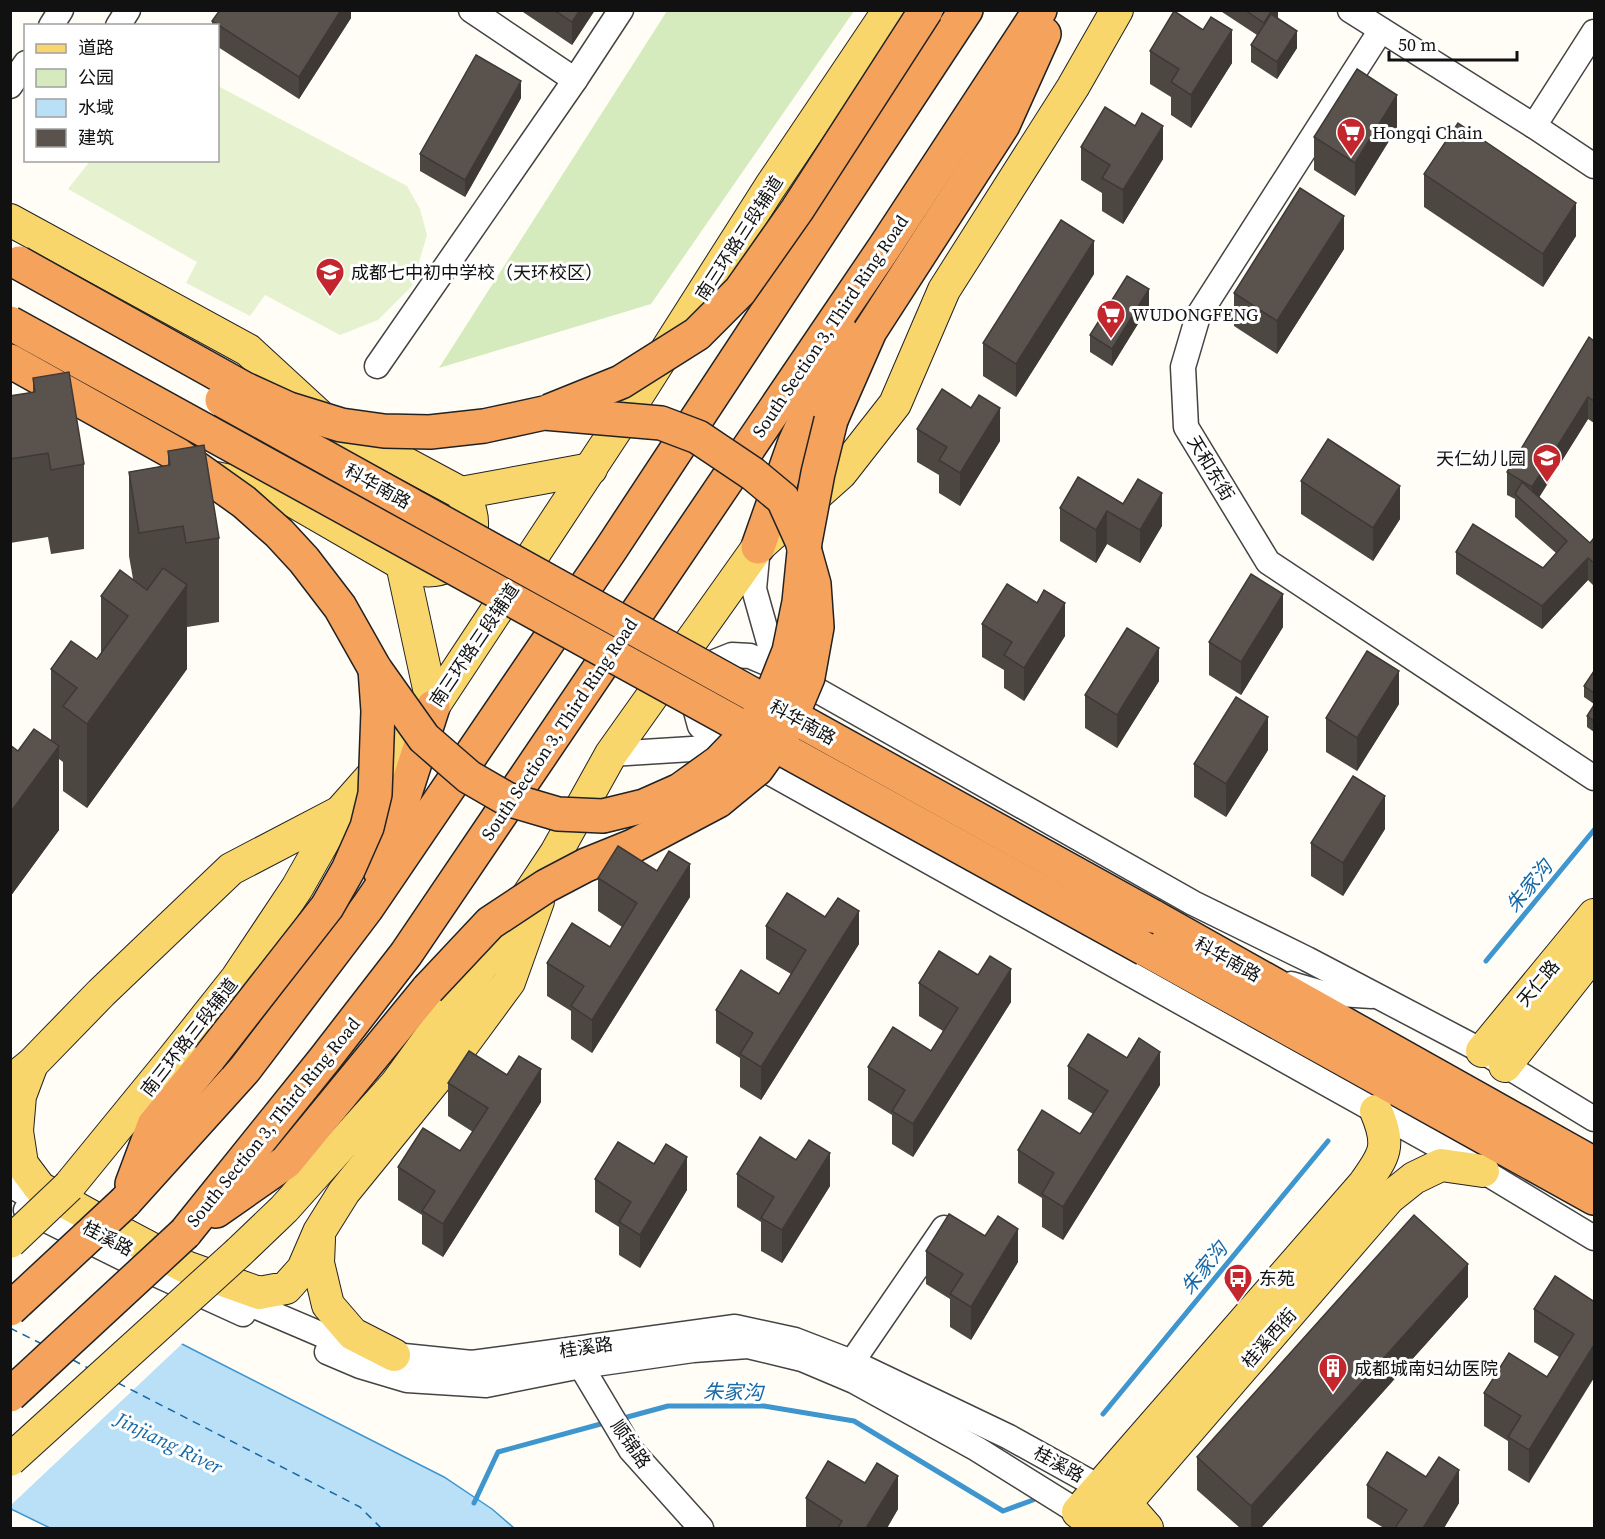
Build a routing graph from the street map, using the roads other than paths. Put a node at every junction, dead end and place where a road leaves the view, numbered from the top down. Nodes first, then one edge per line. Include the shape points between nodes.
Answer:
1 (60, 10) edge
2 (128, 10) edge
3 (471, 10) edge
4 (621, 10) edge
5 (889, 10) edge
6 (926, 10) edge
7 (966, 10) edge
8 (1040, 10) edge
9 (1055, 10) edge
10 (1117, 10) edge
11 (1350, 10) edge
12 (52, 24) edge
13 (119, 24) edge
14 (1381, 30) junction
15 (1594, 32) edge
16 (24, 66) edge
17 (575, 80) junction
18 (10, 86) edge
19 (1534, 126) junction
20 (1594, 166) edge
21 (10, 220) edge
22 (884, 248) junction
23 (13, 268) edge
24 (10, 323) edge
25 (10, 361) edge
26 (377, 366) dead end
27 (10, 380) edge
28 (544, 413) junction
29 (591, 469) junction
30 (461, 493) junction
31 (758, 547) junction
32 (402, 564) junction
33 (776, 667) junction
34 (375, 669) junction
35 (433, 707) junction
36 (724, 747) junction
37 (611, 754) junction
38 (1594, 778) edge
39 (340, 812) junction
40 (556, 853) junction
41 (367, 908) junction
42 (1594, 915) edge
43 (1594, 953) edge
44 (1249, 970) junction
45 (1380, 997) junction
46 (1280, 1024) junction
47 (1494, 1058) junction
48 (1301, 1070) junction
49 (21, 1073) edge
50 (1376, 1111) junction
51 (1594, 1119) edge
52 (1594, 1164) edge
53 (1483, 1171) junction
54 (10, 1185) edge
55 (1594, 1198) edge
56 (125, 1202) junction
57 (19, 1206) edge
58 (947, 1223) edge
59 (319, 1232) junction
60 (184, 1233) junction
61 (1594, 1238) edge
62 (10, 1242) edge
63 (10, 1309) edge
64 (394, 1355) junction
65 (578, 1357) junction
66 (852, 1362) junction
67 (10, 1395) edge
68 (10, 1460) edge
69 (1100, 1487) junction
70 (1126, 1504) junction
71 (1094, 1523) edge
72 (701, 1528) edge
73 (1147, 1528) edge

1 - 12 street
2 - 13 street
3 - 17 street
4 - 17 street
5 - 29 main road, 南三环路三段辅道 via 770,187
6 - 28 highway, bridge via 740,291 697,334 621,382
7 - 41 highway via 611,549
8 - 22 highway, South Section 3, Third Ring Road
9 - 34 highway, bridge via 1003,125 870,332 831,420 805,542 789,651 770,699 747,733 719,762 680,790 644,806 603,816 558,814 507,799 469,777 424,738
10 - 31 main road via 1073,87 944,290 895,404 841,473
11 - 14 street
14 - 19 street
14 - 38 street, 天和东街 via 1197,316 1184,367 1186,427 1268,562
15 - 19 street
16 - 18 street
17 - 26 street
19 - 20 street
21 - 30 main road via 248,350 323,419
22 - 31 highway via 795,442
22 - 60 highway, South Section 3, Third Ring Road via 406,954
23 - 28 highway, bridge via 243,388 289,409 340,425 430,432
23 - 44 highway, 科华南路, bridge
24 - 46 highway, 科华南路, bridge
25 - 34 highway, bridge via 178,455 244,502 304,560 340,607
27 - 32 main road via 174,470 274,490
28 - 60 highway, bridge via 661,423 698,437 783,499 802,541 814,584 817,627 808,677 787,727 757,769 718,801 546,886 490,923 428,988 286,1162
29 - 30 main road
29 - 35 main road, 南三环路三段辅道
30 - 32 main road via 470,510 473,531 465,550 452,564 435,570 417,570
31 - 33 street via 754,589
31 - 37 main road
32 - 35 main road
33 - 36 street via 750,656 732,655 712,663 697,684 694,704 700,726
33 - 45 street via 1194,903
34 - 56 highway, bridge via 375,794 367,827 348,870 327,907 154,1125
35 - 39 main road, 南三环路三段辅道
35 - 41 highway
36 - 37 street
36 - 48 street
37 - 40 main road
39 - 49 main road via 231,869
39 - 62 main road, 南三环路三段辅道, bridge via 297,888 237,978 69,1186
40 - 59 main road via 509,982 344,1192
40 - 68 main road, bridge via 474,977 396,1084 284,1209
41 - 56 highway via 245,1069
42 - 47 main road, 天仁路
43 - 47 main road, 天仁路
44 - 45 street via 1322,993
44 - 52 highway, 科华南路
45 - 47 street
46 - 48 street
46 - 55 highway, 科华南路
47 - 51 street
48 - 50 street
49 - 59 main road via 17,1131 21,1164 40,1188 116,1230 186,1267 259,1293 286,1288 303,1269
50 - 53 street
50 - 69 main road, 桂溪西街 via 1384,1133 1383,1155 1375,1168
53 - 61 street
53 - 70 main road, 桂溪西街 via 1441,1165 1414,1178 1389,1198
54 - 64 street, 桂溪路 via 129,1249 214,1288 346,1345
56 - 63 highway, bridge
57 - 65 street, 桂溪路 via 151,1272 360,1366 406,1380 486,1384
58 - 66 street
59 - 64 main road via 318,1263 328,1305 353,1334
60 - 67 highway, South Section 3, Third Ring Road, bridge
64 - 65 street, 桂溪路 via 472,1363
65 - 66 street, 桂溪路 via 735,1327 795,1340
65 - 71 street, 桂溪路 via 748,1346 802,1359 854,1381 977,1449
65 - 72 street, 顺锦路 via 631,1450
66 - 69 street, 桂溪路 via 1009,1437
69 - 70 main road, 桂溪路
69 - 71 main road, 桂溪西街
70 - 71 main road, 桂溪西街
70 - 73 main road, 桂溪路

